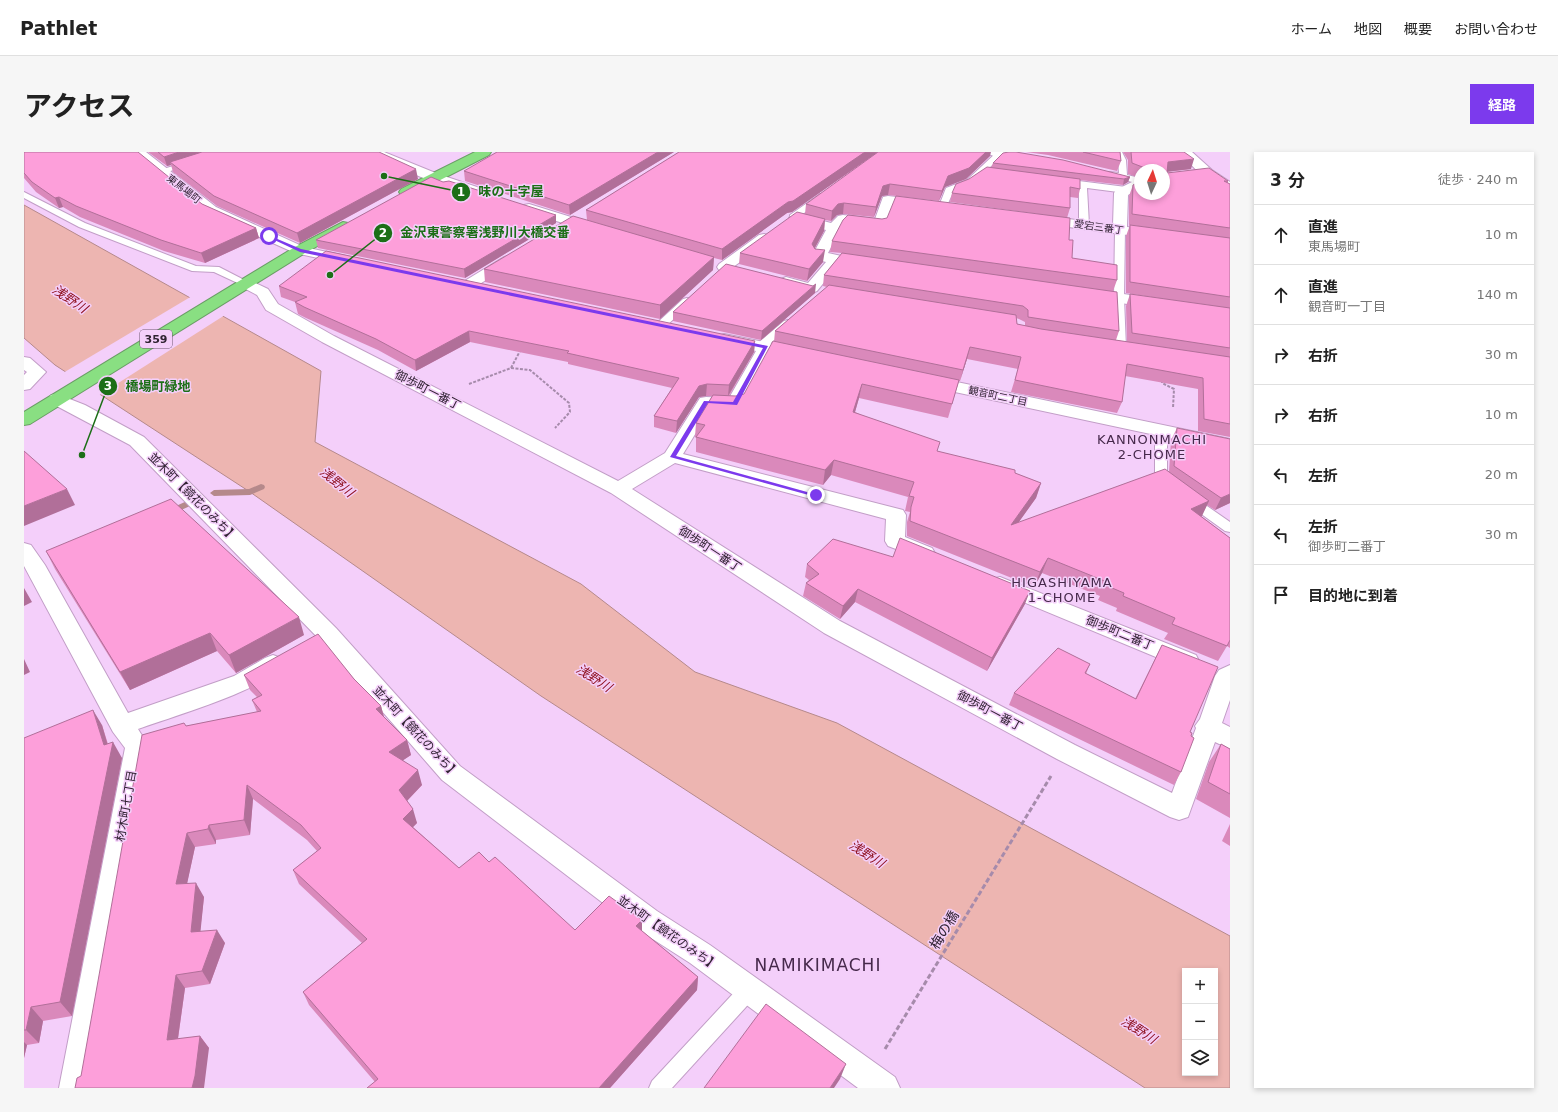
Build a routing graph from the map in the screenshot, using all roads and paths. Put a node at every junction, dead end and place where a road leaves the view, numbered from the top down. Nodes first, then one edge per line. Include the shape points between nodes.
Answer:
1 (138, 152) edge
2 (227, 152) edge
3 (373, 152) edge
4 (486, 152) edge
5 (1118, 152) edge
6 (1185, 152) edge
7 (1006, 153) edge
8 (161, 171) junction
9 (981, 172) junction
10 (1100, 172) edge
11 (1207, 173) junction
12 (997, 174) edge
13 (1193, 175) edge
14 (433, 177) junction
15 (1052, 181) edge
16 (1134, 182) edge
17 (1124, 184) junction
18 (1083, 185) junction
19 (1230, 188) edge
20 (830, 191) edge
21 (24, 194) edge
22 (492, 196) edge
23 (393, 199) edge
24 (514, 203) edge
25 (950, 207) joint
26 (585, 214) dead end
27 (793, 217) junction
28 (1022, 217) edge
29 (353, 221) edge
30 (572, 222) junction
31 (1084, 225) junction
32 (834, 228) junction
33 (1120, 229) junction
34 (559, 230) edge
35 (610, 233) edge
36 (1171, 237) edge
37 (300, 250) junction
38 (520, 254) edge
39 (835, 260) junction
40 (859, 263) edge
41 (368, 265) edge
42 (739, 271) edge
43 (775, 279) edge
44 (452, 282) edge
45 (468, 285) junction
46 (241, 287) junction
47 (490, 290) edge
48 (1072, 292) edge
49 (695, 294) edge
50 (1119, 298) junction
51 (1171, 306) edge
52 (796, 317) edge
53 (645, 322) edge
54 (661, 325) junction
55 (682, 330) edge
56 (711, 336) edge
57 (764, 347) junction
58 (1121, 348) edge
59 (521, 350) edge
60 (813, 357) edge
61 (24, 362) edge
62 (512, 368) junction
63 (1162, 376) edge
64 (915, 379) edge
65 (24, 385) edge
66 (57, 399) junction
67 (449, 402) junction
68 (24, 420) edge
69 (1166, 431) junction
70 (527, 442) junction
71 (1230, 445) edge
72 (672, 457) junction
73 (618, 488) junction
74 (1230, 528) edge
75 (24, 550) edge
76 (939, 559) edge
77 (983, 577) edge
78 (310, 644) junction
79 (1218, 672) edge
80 (122, 724) junction
81 (1207, 726) junction
82 (1230, 739) edge
83 (1039, 795) dead end
84 (749, 990) junction
85 (870, 1084) edge
86 (75, 1088) edge
87 (659, 1088) edge

1 - 8 street, 東馬場町
2 - 8 lane
3 - 14 street
4 - 14 highway
5 - 17 lane via 1122,160
6 - 11 street
7 - 9 lane
8 - 37 street, 東馬場町 via 211,210
9 - 12 lane
9 - 25 lane via 958,189 949,190
10 - 17 lane
11 - 13 street
11 - 19 street
14 - 22 street
14 - 23 highway
15 - 18 lane
16 - 17 street
17 - 18 lane
17 - 33 street via 1121,193
18 - 31 lane
20 - 27 lane
21 - 46 lane via 82,225 195,268 216,270
24 - 30 street
25 - 32 street via 888,200 880,224 842,219
26 - 30 street
27 - 32 street
27 - 42 street via 717,268
28 - 31 street, 愛宕三番丁
29 - 37 highway, 359
30 - 34 street
30 - 35 street
31 - 33 street, 愛宕三番丁
32 - 39 street via 819,256
33 - 36 street, 愛宕三番丁
33 - 50 lane
37 - 41 street, 東馬場町
37 - 46 highway, 359
38 - 45 street
39 - 40 street
39 - 43 street via 819,290
44 - 45 street
45 - 47 street
46 - 66 highway, 359
46 - 67 street, 御歩町一番丁 via 263,292 272,307
48 - 50 street
49 - 54 lane
50 - 51 street
50 - 58 lane
52 - 57 lane
53 - 54 street
54 - 55 street
56 - 57 street
57 - 60 street
57 - 72 street via 735,404 706,402
59 - 62 path
61 - 65 street via 37,372
62 - 67 path via 467,385
62 - 70 path via 530,370 569,403 570,412 558,426
63 - 69 path via 1162,383 1174,389
64 - 69 street, 観音町二丁目
66 - 68 highway, 359
66 - 78 street, 並木町【鏡花のみち】 via 137,441
67 - 70 street, 御歩町一番丁
69 - 71 street, 観音町二丁目
69 - 74 lane via 1161,480
70 - 73 street, 御歩町一番丁
72 - 73 street
72 - 76 street via 896,515 895,541
73 - 81 street, 御歩町一番丁 via 832,627 1066,752 1179,809
75 - 80 street, 材木町七丁目 via 38,570
77 - 79 street, 御歩町二番丁
78 - 80 street via 242,682
78 - 84 street, 並木町【鏡花のみち】 via 451,773 647,920
79 - 81 street
80 - 86 street, 材木町七丁目 via 137,747
81 - 82 street
83 - 85 path, 梅の橋
84 - 85 street, 並木町【鏡花のみち】
84 - 87 lane

